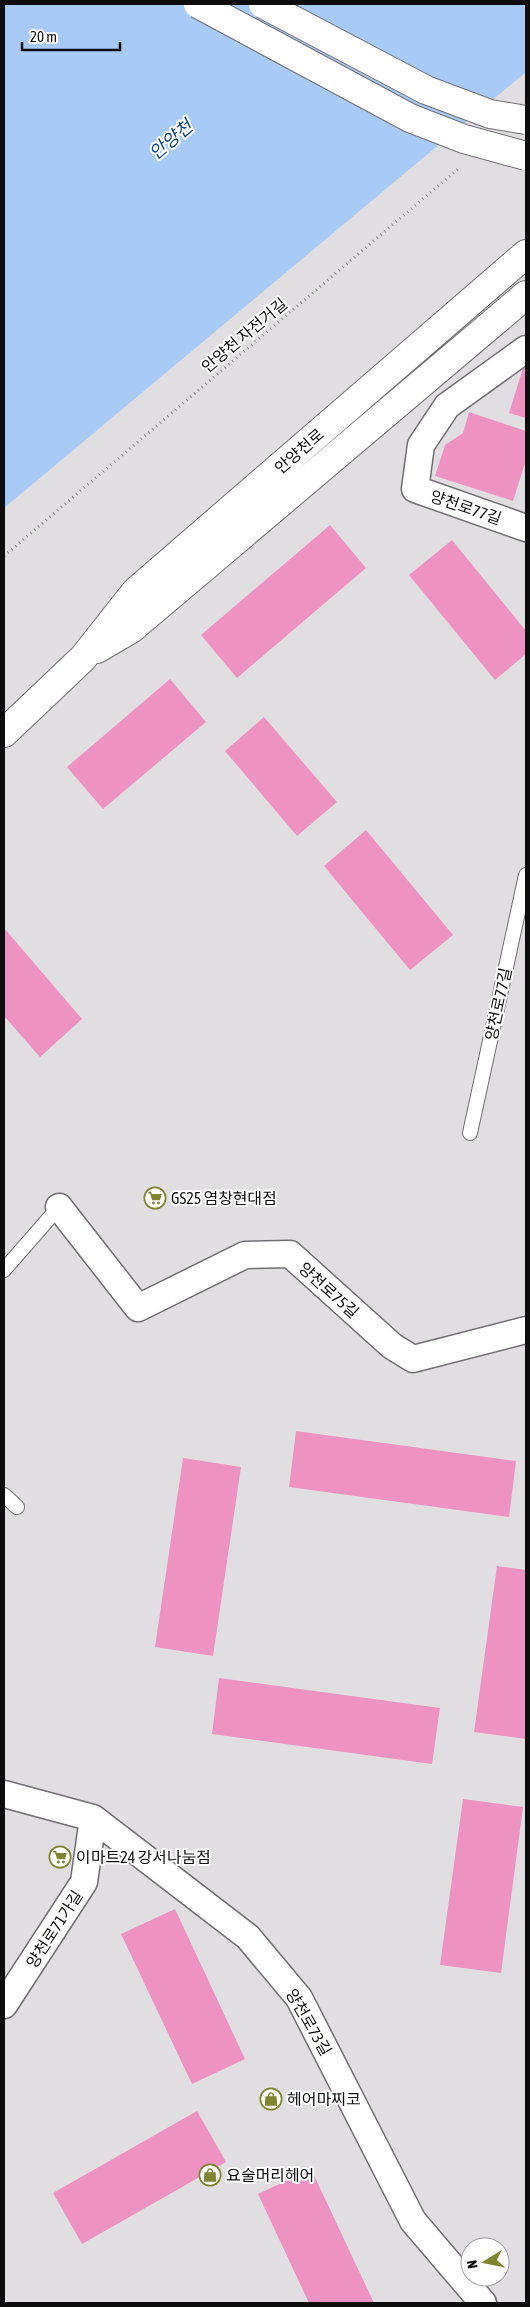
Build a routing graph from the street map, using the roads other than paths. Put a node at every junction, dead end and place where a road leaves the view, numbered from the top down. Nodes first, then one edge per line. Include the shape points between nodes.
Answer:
1 (198, 4) edge
2 (263, 4) edge
3 (526, 120) edge
4 (526, 156) edge
5 (526, 254) edge
6 (526, 295) edge
7 (526, 349) edge
8 (526, 528) edge
9 (83, 658) junction
10 (4, 733) edge
11 (526, 875) edge
12 (470, 1133) dead end
13 (59, 1207) joint
14 (4, 1270) edge
15 (526, 1330) edge
16 (4, 1495) edge
17 (17, 1507) dead end
18 (4, 1794) edge
19 (93, 1818) junction
20 (4, 2005) edge
21 (483, 2303) edge

1 - 4 main road, bridge via 410,118 464,139
2 - 3 main road, bridge via 426,90 490,114
5 - 9 main road, 안양천로 via 136,591
6 - 9 main road, 안양천로 via 131,629
7 - 8 street, 양천로77길 via 447,406 421,445 415,489
9 - 10 main road, 안양천로
11 - 12 lane, 양천로77길
13 - 14 lane
13 - 15 street, 양천로75길 via 138,1308 245,1255 290,1254 392,1346 413,1359
16 - 17 lane
18 - 19 street, 양천로73길
19 - 20 street, 양천로71가길 via 84,1882
19 - 21 street, 양천로73길 via 248,1937 299,1998 413,2221

